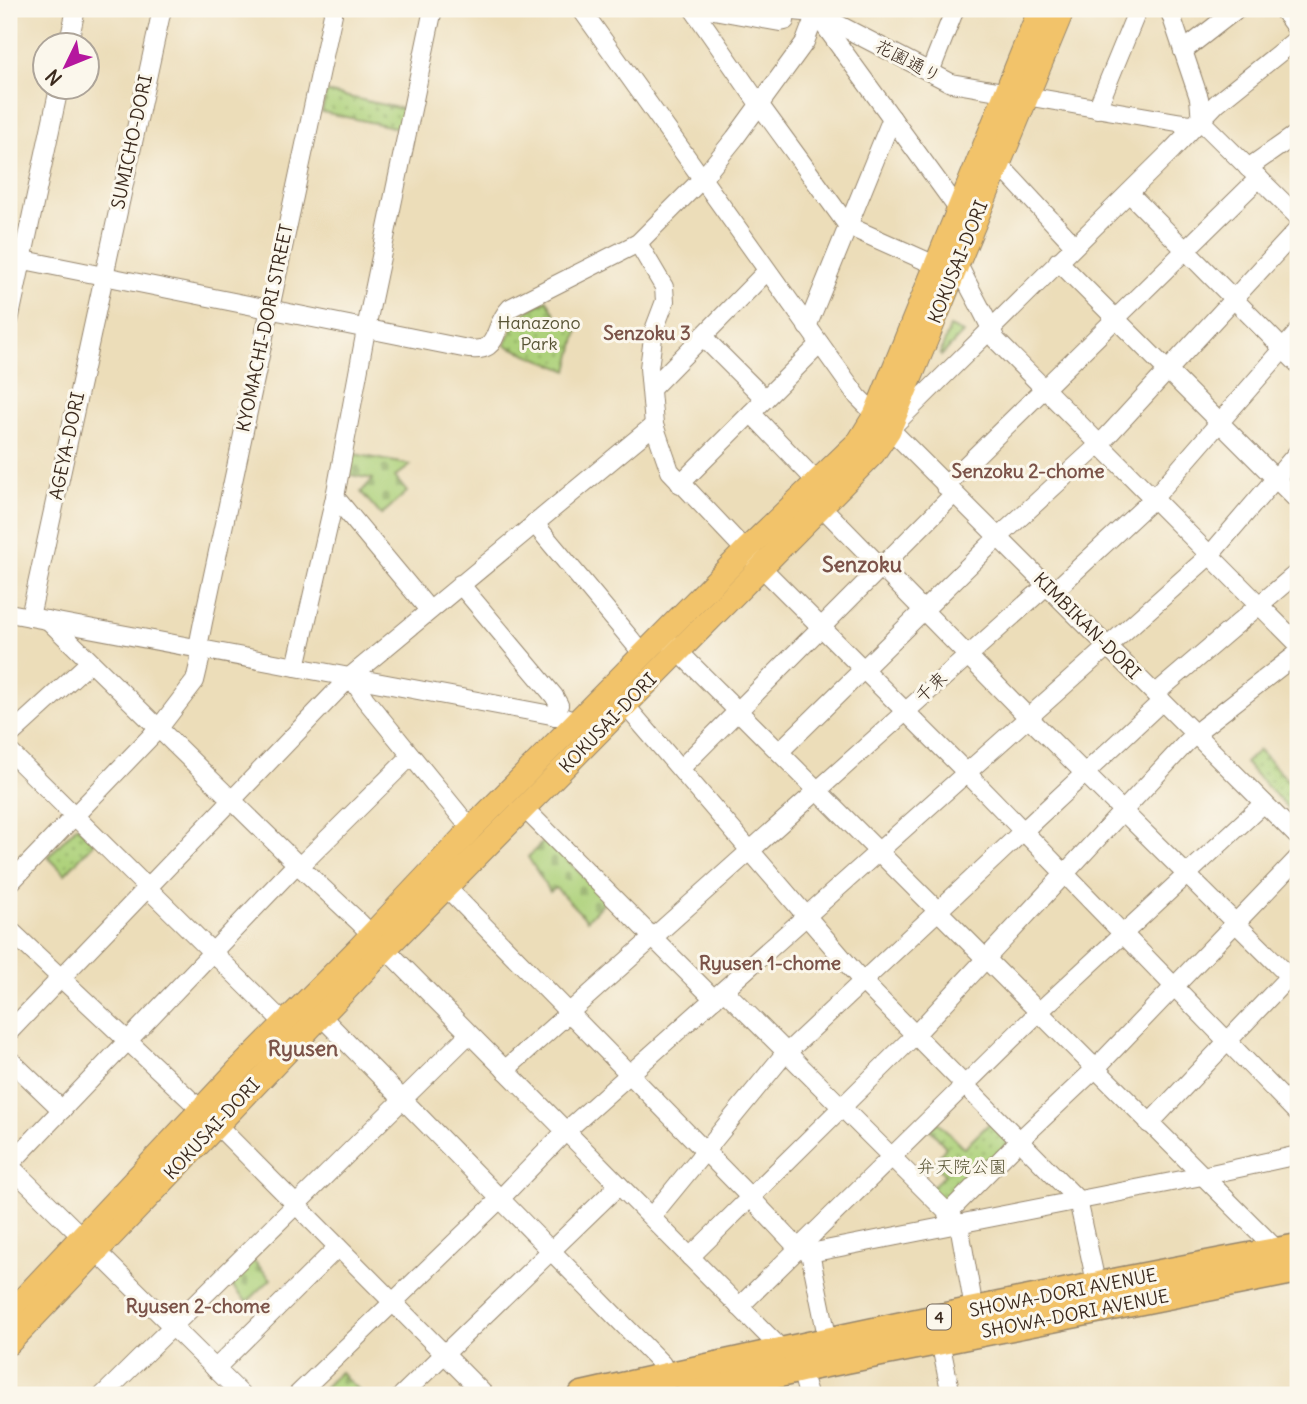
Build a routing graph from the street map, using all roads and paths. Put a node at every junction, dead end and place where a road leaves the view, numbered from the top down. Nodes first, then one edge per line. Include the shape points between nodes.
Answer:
1 (76, 9) edge
2 (162, 9) edge
3 (334, 9) edge
4 (433, 9) edge
5 (581, 9) edge
6 (693, 9) edge
7 (769, 9) edge
8 (955, 9) edge
9 (1040, 9) edge
10 (1063, 9) edge
11 (1138, 9) edge
12 (1169, 9) edge
13 (1237, 9) edge
14 (1282, 9) edge
15 (720, 10) edge
16 (817, 10) edge
17 (1298, 31) edge
18 (71, 32) edge
19 (1298, 38) edge
20 (1183, 51) junction
21 (930, 72) junction
22 (1016, 95) junction
23 (55, 102) edge
24 (759, 104) junction
25 (1097, 109) junction
26 (892, 118) junction
27 (1201, 121) junction
28 (1298, 133) edge
29 (998, 163) junction
30 (1254, 173) junction
31 (702, 179) junction
32 (1129, 193) junction
33 (958, 209) junction
34 (1298, 217) edge
35 (848, 226) junction
36 (1298, 229) edge
37 (638, 243) junction
38 (1074, 245) junction
39 (1185, 250) junction
40 (15, 258) edge
41 (1058, 261) junction
42 (958, 264) junction
43 (935, 265) junction
44 (767, 271) junction
45 (104, 275) junction
46 (1234, 299) junction
47 (269, 310) junction
48 (1115, 318) junction
49 (9, 321) edge
50 (807, 327) junction
51 (990, 328) junction
52 (367, 329) junction
53 (1298, 332) edge
54 (703, 337) junction
55 (820, 344) junction
56 (1284, 349) junction
57 (1298, 364) edge
58 (1168, 371) junction
59 (652, 388) junction
60 (1043, 388) junction
61 (765, 399) junction
62 (751, 413) junction
63 (882, 422) junction
64 (1219, 422) junction
65 (654, 425) junction
66 (1100, 444) junction
67 (1298, 452) edge
68 (1276, 480) junction
69 (816, 481) junction
70 (680, 484) junction
71 (949, 491) junction
72 (335, 497) junction
73 (1153, 499) junction
74 (1298, 501) edge
75 (821, 507) junction
76 (534, 523) junction
77 (998, 538) junction
78 (746, 550) junction
79 (1210, 555) junction
80 (762, 568) junction
81 (881, 568) junction
82 (1298, 572) edge
83 (460, 584) junction
84 (1049, 589) junction
85 (1261, 605) junction
86 (429, 610) junction
87 (924, 610) junction
88 (9, 613) edge
89 (39, 619) junction
90 (821, 627) junction
91 (94, 628) junction
92 (670, 643) junction
93 (1298, 644) edge
94 (198, 647) junction
95 (1108, 647) junction
96 (1298, 653) edge
97 (643, 654) junction
98 (967, 654) junction
99 (87, 659) junction
100 (296, 667) junction
101 (864, 670) junction
102 (351, 676) junction
103 (1159, 698) junction
104 (625, 705) junction
105 (738, 711) junction
106 (904, 711) junction
107 (1030, 718) junction
108 (566, 719) junction
109 (159, 728) junction
110 (601, 730) junction
111 (1195, 734) junction
112 (9, 736) edge
113 (9, 751) edge
114 (779, 752) junction
115 (411, 756) junction
116 (681, 768) junction
117 (967, 774) junction
118 (1086, 774) junction
119 (816, 790) junction
120 (231, 799) junction
121 (1264, 803) junction
122 (524, 808) junction
123 (1123, 811) junction
124 (73, 816) junction
125 (471, 828) junction
126 (1023, 833) junction
127 (1298, 837) edge
128 (750, 849) junction
129 (878, 852) junction
130 (1298, 858) edge
131 (298, 865) junction
132 (1064, 875) junction
133 (1187, 875) junction
134 (9, 884) edge
135 (147, 887) junction
136 (446, 887) junction
137 (937, 911) junction
138 (806, 916) junction
139 (1234, 922) junction
140 (9, 929) edge
141 (1123, 935) junction
142 (652, 937) junction
143 (379, 941) junction
144 (213, 953) junction
145 (986, 960) junction
146 (1295, 976) edge
147 (61, 978) junction
148 (863, 982) junction
149 (1174, 986) junction
150 (719, 995) junction
151 (568, 1012) junction
152 (1038, 1012) junction
153 (321, 1016) junction
154 (284, 1023) junction
155 (9, 1031) edge
156 (469, 1034) junction
157 (915, 1035) junction
158 (1228, 1040) junction
159 (127, 1042) junction
160 (787, 1053) junction
161 (9, 1059) edge
162 (1095, 1069) junction
163 (505, 1070) junction
164 (630, 1075) junction
165 (965, 1085) junction
166 (402, 1099) junction
167 (1294, 1102) edge
168 (843, 1108) junction
169 (62, 1110) junction
170 (209, 1118) junction
171 (1149, 1124) junction
172 (566, 1131) junction
173 (1019, 1140) junction
174 (705, 1153) junction
175 (1298, 1154) edge
176 (892, 1158) junction
177 (9, 1165) edge
178 (1202, 1176) junction
179 (618, 1185) junction
180 (751, 1198) junction
181 (500, 1199) junction
182 (1078, 1200) junction
183 (295, 1203) junction
184 (651, 1217) junction
185 (953, 1219) junction
186 (89, 1243) junction
187 (338, 1247) junction
188 (1287, 1249) edge
189 (550, 1251) junction
190 (805, 1251) junction
191 (690, 1256) junction
192 (1298, 1268) edge
193 (1097, 1287) junction
194 (392, 1302) junction
195 (739, 1307) junction
196 (974, 1309) junction
197 (9, 1314) edge
198 (173, 1327) junction
199 (828, 1341) junction
200 (940, 1341) junction
201 (9, 1343) edge
202 (781, 1350) junction
203 (445, 1355) junction
204 (215, 1369) junction
205 (801, 1369) junction
206 (665, 1377) junction
207 (103, 1395) edge
208 (242, 1395) edge
209 (297, 1395) edge
210 (402, 1395) edge
211 (485, 1395) edge
212 (582, 1395) edge
213 (691, 1395) edge
214 (808, 1395) edge
215 (951, 1395) edge

1 - 18 street
2 - 45 street, SUMICHO-DORI
3 - 47 street, KYOMACHI-DORI STREET
4 - 52 street
5 - 31 street, KIMBIKAN-DORI
6 - 24 street
7 - 16 street
8 - 21 street
9 - 22 main road, KOKUSAI-DORI
10 - 22 main road, KOKUSAI-DORI
11 - 25 street
12 - 20 street
13 - 20 street
14 - 17 street
15 - 16 street via 780,22
16 - 21 street, 花園通り
16 - 24 street via 805,42
16 - 26 street
19 - 27 street
20 - 27 street via 1199,98
21 - 22 street, 花園通り via 951,83
22 - 25 street, 花園通り
22 - 29 main road, KOKUSAI-DORI
22 - 33 main road, KOKUSAI-DORI
23 - 40 street
24 - 31 street
24 - 35 street
25 - 27 street, 花園通り via 1190,124
26 - 33 street
26 - 35 street
27 - 30 street
27 - 32 street
28 - 30 street
29 - 38 street
29 - 42 main road, KOKUSAI-DORI
30 - 34 street
30 - 39 street
31 - 37 street
31 - 44 street, KIMBIKAN-DORI
32 - 38 street
32 - 39 street
33 - 43 main road, KOKUSAI-DORI
35 - 43 street
35 - 50 street
36 - 46 street
37 - 52 street via 510,308 491,345 484,349
37 - 59 street via 664,286 665,302 654,330 649,368
38 - 41 street
39 - 46 street
39 - 48 street
40 - 45 street
40 - 49 street
41 - 48 street
41 - 51 street
42 - 51 street
42 - 63 main road, KOKUSAI-DORI
43 - 63 main road, KOKUSAI-DORI
44 - 50 street, KIMBIKAN-DORI
44 - 54 street
45 - 47 street
45 - 89 street, AGEYA-DORI
46 - 56 street
46 - 58 street
47 - 52 street
47 - 94 street, KYOMACHI-DORI STREET
48 - 58 street
48 - 60 street
50 - 55 street, KIMBIKAN-DORI
51 - 60 street
51 - 63 street
52 - 72 street
53 - 56 street, 千束
54 - 59 street
54 - 61 street
55 - 61 street
55 - 63 street, KIMBIKAN-DORI
56 - 57 street
56 - 64 street, 千束
58 - 64 street
58 - 66 street
59 - 65 street
60 - 66 street
60 - 71 street
61 - 62 street
62 - 69 street
62 - 70 street
63 - 69 main road, KOKUSAI-DORI
63 - 71 street, KIMBIKAN-DORI
63 - 75 main road, KOKUSAI-DORI via 873,454
64 - 68 street
64 - 73 street, 千束
65 - 70 street via 670,471
65 - 76 street
66 - 73 street
66 - 77 street
67 - 68 street
68 - 74 street
68 - 79 street
69 - 78 main road, KOKUSAI-DORI
70 - 78 street
71 - 77 street, KIMBIKAN-DORI
71 - 81 street
72 - 86 street
72 - 100 street
73 - 79 street
73 - 84 street, 千束
75 - 80 main road, KOKUSAI-DORI
75 - 81 street
76 - 83 street
76 - 97 street
77 - 84 street, KIMBIKAN-DORI
77 - 87 street
78 - 80 street
78 - 92 main road, KOKUSAI-DORI
79 - 85 street
79 - 95 street
80 - 90 street
80 - 92 main road, KOKUSAI-DORI
81 - 87 street
81 - 90 street
82 - 85 street
83 - 86 street
83 - 108 street via 554,696
84 - 95 street, KIMBIKAN-DORI
84 - 98 street, 千束
85 - 93 street
85 - 103 street
86 - 102 street
87 - 98 street
87 - 101 street
88 - 89 street
89 - 91 street
89 - 99 street
90 - 101 street
90 - 105 street
91 - 94 street
91 - 99 street via 82,643
92 - 97 main road, KOKUSAI-DORI
92 - 104 main road, KOKUSAI-DORI
92 - 105 street
94 - 100 street
94 - 109 street, KYOMACHI-DORI STREET via 195,681
95 - 103 street, KIMBIKAN-DORI
95 - 107 street
96 - 111 street
97 - 108 main road, KOKUSAI-DORI
98 - 106 street, 千束
98 - 107 street
99 - 109 street
99 - 112 street
100 - 102 street
101 - 106 street
101 - 114 street
102 - 108 street
102 - 115 street
102 - 120 street
103 - 111 street, KIMBIKAN-DORI
103 - 118 street
104 - 110 main road, KOKUSAI-DORI
104 - 116 street
105 - 114 street
105 - 116 street
106 - 117 street
106 - 119 street, 千束
107 - 117 street
107 - 118 street
108 - 110 street
108 - 125 main road, KOKUSAI-DORI
109 - 120 street
109 - 124 street, KYOMACHI-DORI STREET
110 - 122 main road, KOKUSAI-DORI
111 - 121 street, KIMBIKAN-DORI
111 - 123 street
113 - 124 street
114 - 119 street
115 - 125 street
115 - 131 street
116 - 128 street
117 - 126 street
117 - 129 street
118 - 123 street
118 - 126 street
119 - 128 street, 千束
119 - 129 street
120 - 131 street
120 - 135 street
121 - 127 street, KIMBIKAN-DORI
121 - 133 street
122 - 136 main road, KOKUSAI-DORI
122 - 142 street
123 - 132 street
123 - 133 street
124 - 134 street, KYOMACHI-DORI STREET
124 - 135 street
125 - 143 main road, KOKUSAI-DORI
126 - 132 street
126 - 137 street
128 - 138 street
128 - 142 street, 千束
129 - 137 street
129 - 138 street
130 - 139 street
131 - 143 street
131 - 144 street
132 - 141 street
132 - 145 street
133 - 139 street
133 - 141 street
135 - 144 street
135 - 147 street
136 - 143 main road, KOKUSAI-DORI
136 - 151 street
137 - 145 street
137 - 148 street
138 - 148 street
138 - 150 street
139 - 146 street
139 - 149 street
140 - 147 street
141 - 149 street
141 - 152 street
142 - 150 street
142 - 151 street, 千束
143 - 153 main road, KOKUSAI-DORI
143 - 154 main road, KOKUSAI-DORI
143 - 156 street
144 - 154 street
144 - 159 street
145 - 152 street
145 - 157 street
146 - 158 street
147 - 155 street
147 - 159 street
148 - 157 street
148 - 160 street
149 - 158 street
149 - 162 street
150 - 160 street
150 - 164 street
151 - 163 street, 千束
151 - 164 street
152 - 162 street
152 - 165 street
153 - 166 street
153 - 170 main road, KOKUSAI-DORI
154 - 170 main road, KOKUSAI-DORI
156 - 163 street
156 - 166 street
157 - 165 street
157 - 168 street
158 - 167 street
158 - 171 street
159 - 169 street
159 - 170 street
160 - 168 street
160 - 174 street
161 - 169 street
162 - 171 street
162 - 173 street
163 - 172 street
164 - 172 street
164 - 174 street
165 - 173 street
165 - 176 street
166 - 181 street
166 - 183 street
168 - 176 street
168 - 180 street
169 - 177 street
170 - 183 street
170 - 186 main road, KOKUSAI-DORI
171 - 178 street
172 - 179 street
172 - 181 street
173 - 182 street
173 - 185 street
174 - 180 street
174 - 184 street
175 - 178 street
176 - 185 street
176 - 190 street
177 - 186 street
178 - 182 street
178 - 188 street
179 - 184 street
179 - 189 street
180 - 190 street
180 - 191 street
181 - 189 street
181 - 194 street
182 - 185 street
182 - 193 street
183 - 187 street
183 - 198 street
184 - 191 street
185 - 190 street
185 - 196 street
186 - 197 main road, KOKUSAI-DORI
186 - 198 street
186 - 201 main road, KOKUSAI-DORI
187 - 194 street
187 - 204 street
188 - 192 street
188 - 193 highway, SHOWA-DORI AVENUE / 4
189 - 203 street
189 - 206 street via 662,1364
190 - 195 street
190 - 199 street
191 - 195 street
192 - 200 highway, SHOWA-DORI AVENUE / 4
193 - 196 highway, SHOWA-DORI AVENUE / 4
194 - 203 street
194 - 209 street
195 - 202 street
196 - 199 highway, SHOWA-DORI AVENUE / 4
198 - 204 street
198 - 207 street
199 - 202 highway, SHOWA-DORI AVENUE / 4
200 - 205 highway, SHOWA-DORI AVENUE / 4
200 - 215 street
202 - 205 street
202 - 206 highway, SHOWA-DORI AVENUE / 4
203 - 210 street
203 - 211 street
204 - 208 street
205 - 213 highway, SHOWA-DORI AVENUE / 4
205 - 214 street
206 - 212 highway, SHOWA-DORI AVENUE / 4

